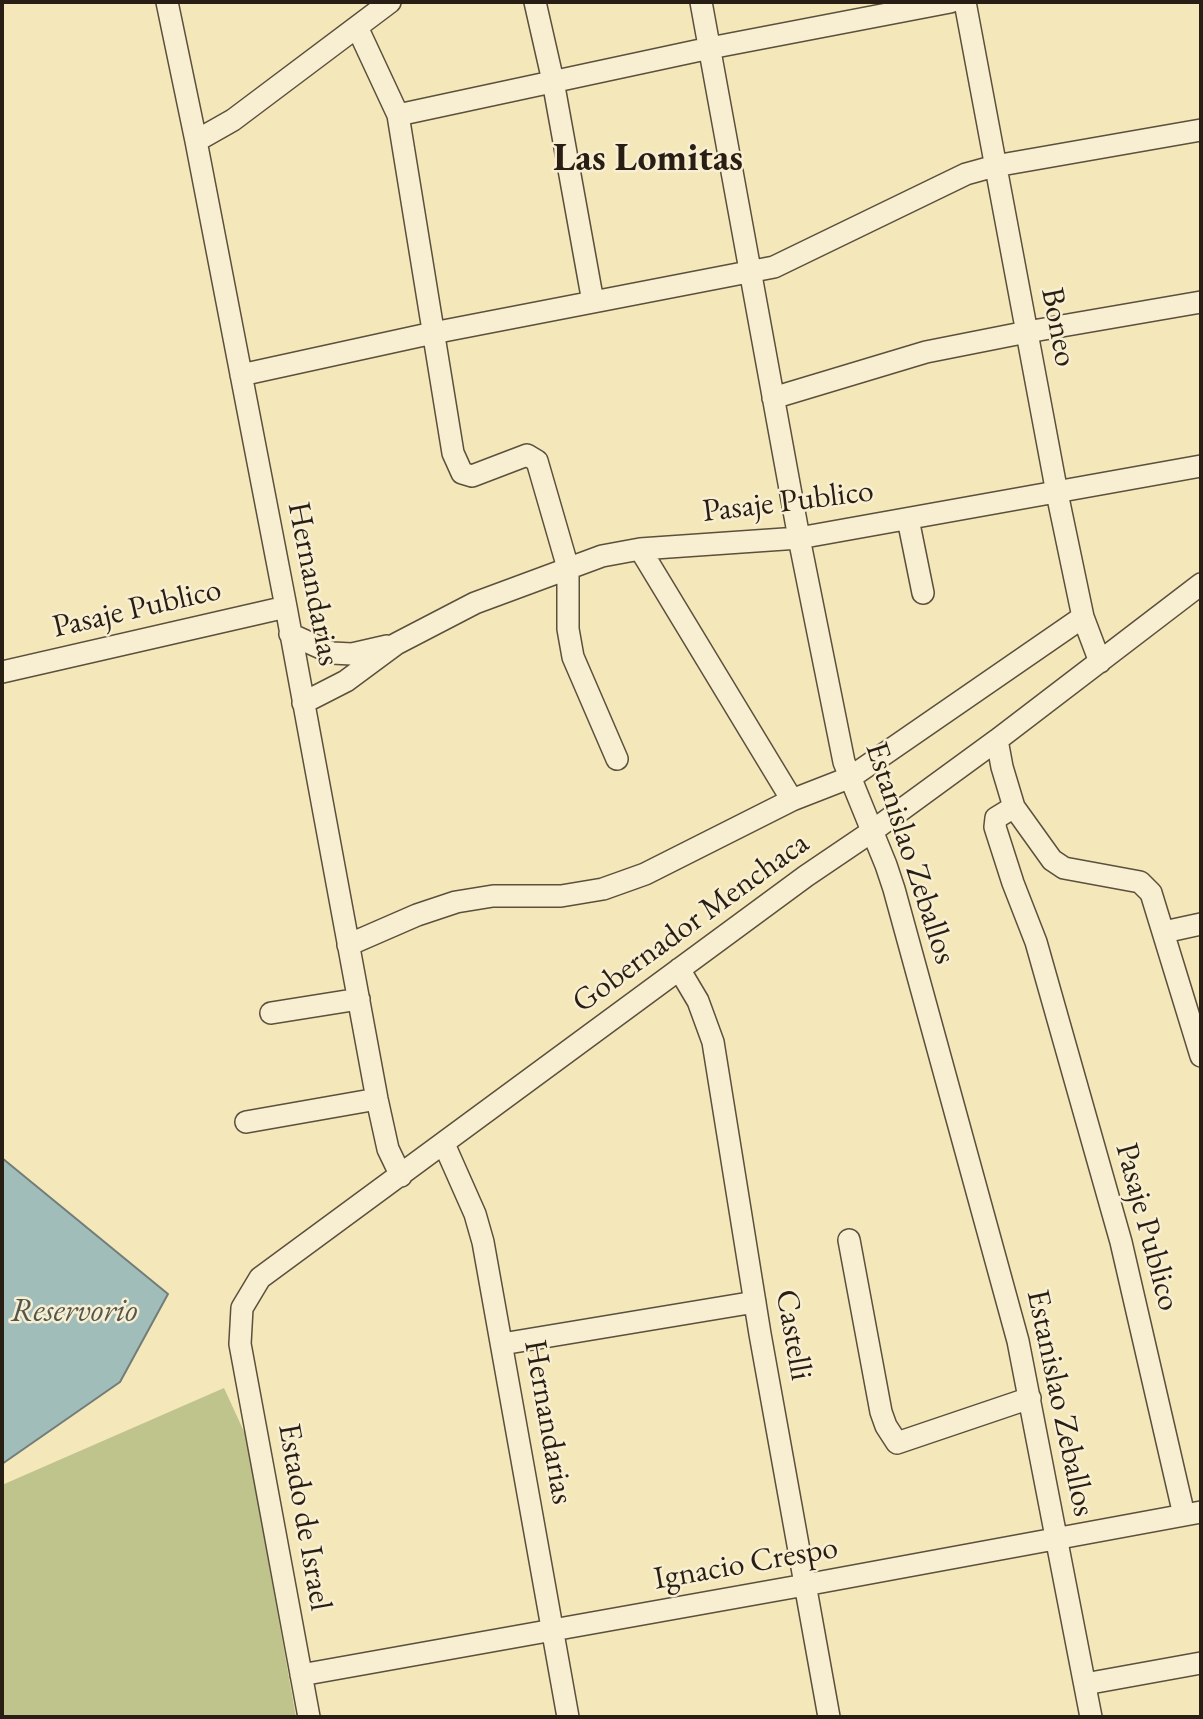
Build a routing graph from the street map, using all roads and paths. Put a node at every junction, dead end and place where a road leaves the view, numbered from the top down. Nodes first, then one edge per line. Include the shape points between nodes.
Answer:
1 (167, 2) edge
2 (390, 2) edge
3 (536, 2) edge
4 (701, 2) edge
5 (950, 2) edge
6 (965, 2) edge
7 (357, 27) junction
8 (710, 48) junction
9 (553, 81) junction
10 (398, 115) junction
11 (1201, 130) edge
12 (197, 141) junction
13 (995, 166) junction
14 (751, 273) junction
15 (593, 302) junction
16 (1201, 302) edge
17 (1027, 332) junction
18 (433, 333) junction
19 (242, 375) junction
20 (773, 398) junction
21 (1201, 466) edge
22 (1057, 494) junction
23 (908, 519) junction
24 (799, 538) junction
25 (640, 549) junction
26 (568, 568) junction
27 (1201, 584) edge
28 (923, 593) dead end
29 (286, 607) junction
30 (1083, 617) junction
31 (290, 634) junction
32 (396, 644) junction
33 (1100, 662) junction
34 (2, 672) edge
35 (303, 704) junction
36 (997, 740) junction
37 (617, 759) dead end
38 (850, 777) junction
39 (792, 800) junction
40 (1014, 807) junction
41 (871, 832) junction
42 (1201, 923) edge
43 (1164, 932) junction
44 (348, 945) junction
45 (679, 969) junction
46 (359, 999) junction
47 (271, 1013) dead end
48 (1201, 1056) edge
49 (377, 1098) junction
50 (246, 1122) dead end
51 (444, 1144) junction
52 (401, 1176) junction
53 (849, 1240) dead end
54 (755, 1302) junction
55 (239, 1328) joint
56 (502, 1344) junction
57 (1030, 1398) junction
58 (1193, 1513) edge
59 (1058, 1539) junction
60 (806, 1585) junction
61 (552, 1630) junction
62 (1201, 1663) edge
63 (301, 1675) junction
64 (1085, 1684) junction
65 (309, 1717) edge
66 (568, 1717) edge
67 (829, 1717) edge
68 (1091, 1717) edge

1 - 12 street, Hernandarias
2 - 7 street
3 - 9 street
4 - 8 street, Estanislao Zeballos
5 - 8 street
6 - 13 street, Boneo
7 - 10 street
7 - 12 street via 233,120
8 - 9 street
8 - 14 street, Estanislao Zeballos
9 - 10 street
9 - 15 street
10 - 18 street
11 - 13 street
12 - 19 street, Hernandarias
13 - 14 street via 941,184 774,267
13 - 17 street, Boneo
14 - 15 street
14 - 20 street, Estanislao Zeballos
15 - 18 street
16 - 17 street
17 - 20 street via 926,352
17 - 22 street, Boneo
18 - 19 street
18 - 26 street via 453,453 462,472 472,475 527,455 537,461
19 - 29 street, Hernandarias
20 - 24 street, Estanislao Zeballos
21 - 22 street, Pasaje Publico
22 - 23 street, Pasaje Publico
22 - 30 street, Boneo
23 - 24 street, Pasaje Publico
23 - 28 street
24 - 25 street, Pasaje Publico
24 - 38 street, Estanislao Zeballos
25 - 26 street, Pasaje Publico
25 - 39 street
26 - 32 street, Pasaje Publico via 475,603
26 - 37 street via 573,657
27 - 33 street, Gobernador Menchaca
29 - 31 street, Hernandarias
29 - 34 street, Pasaje Publico
30 - 33 street, Boneo
30 - 38 street
31 - 32 street, Pasaje Publico via 332,653 352,654
31 - 35 street, Hernandarias
32 - 35 street, Pasaje Publico via 346,681
33 - 36 street, Gobernador Menchaca
35 - 44 street, Hernandarias
36 - 40 street
36 - 41 street, Gobernador Menchaca
38 - 39 street
38 - 41 street, Estanislao Zeballos
39 - 44 street via 645,874 603,889 456,902
40 - 43 street via 1057,866 1147,887
40 - 58 street, Pasaje Publico via 996,818 995,827 1036,942
41 - 45 street, Gobernador Menchaca
41 - 57 street, Estanislao Zeballos via 894,890
42 - 43 street
43 - 48 street
44 - 46 street, Hernandarias
45 - 51 street, Gobernador Menchaca
45 - 54 street, Castelli via 713,1042
46 - 47 street
46 - 49 street, Hernandarias
49 - 50 street
49 - 52 street, Hernandarias via 388,1149
51 - 52 street, Gobernador Menchaca
51 - 56 street, Hernandarias via 475,1214
52 - 55 street, Gobernador Menchaca via 260,1278 242,1308
53 - 57 street via 881,1412 897,1443
54 - 56 street
54 - 60 street, Castelli
55 - 63 street, Estado de Israel
56 - 61 street, Hernandarias
57 - 59 street, Estanislao Zeballos
58 - 59 street, Ignacio Crespo
59 - 60 street, Ignacio Crespo
59 - 64 street, Estanislao Zeballos
60 - 61 street, Ignacio Crespo
60 - 67 street, Castelli
61 - 63 street, Ignacio Crespo
61 - 66 street, Hernandarias
62 - 64 street
63 - 65 street, Estado de Israel
64 - 68 street, Estanislao Zeballos

